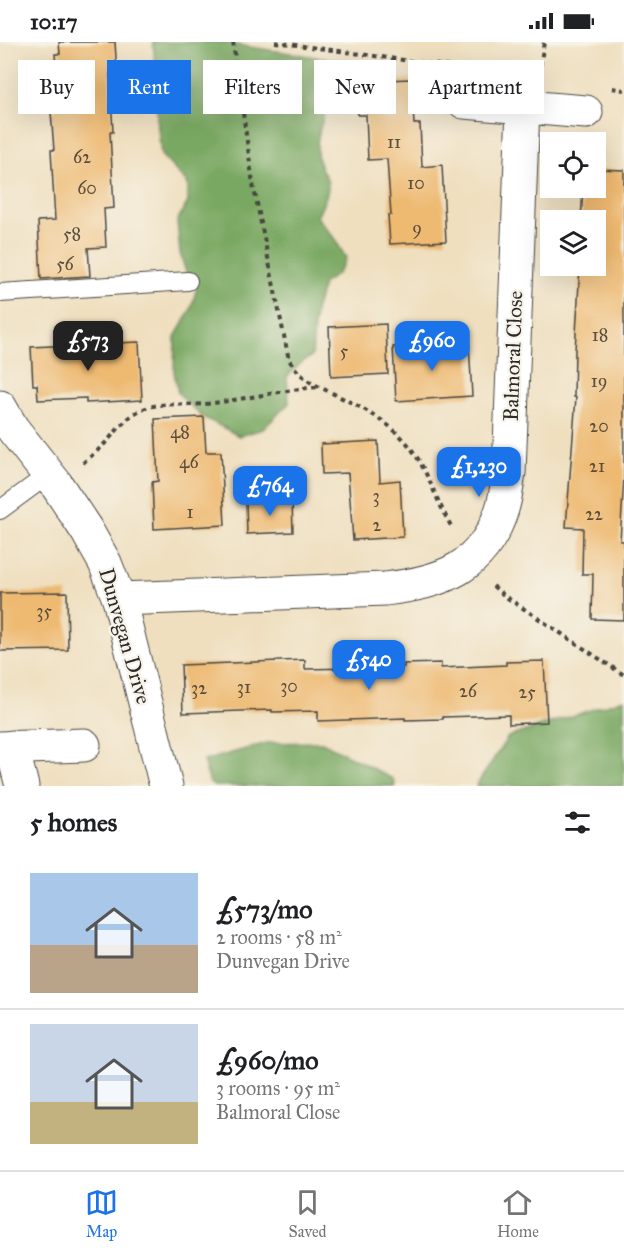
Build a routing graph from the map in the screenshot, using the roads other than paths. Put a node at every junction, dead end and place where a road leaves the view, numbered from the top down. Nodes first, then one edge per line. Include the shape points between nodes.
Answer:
1 (544, 95) edge
2 (594, 100) road end
3 (529, 114) edge
4 (188, 281) dead end
5 (0, 293) edge
6 (0, 407) edge
7 (52, 479) junction
8 (0, 510) edge
9 (118, 599) junction
10 (84, 745) dead end
11 (6, 748) edge
12 (22, 786) edge
13 (166, 786) edge

1 - 2 street
3 - 9 street, Balmoral Close via 509,472 493,534 471,560 436,580 385,589
4 - 5 lane
6 - 7 street, Dunvegan Drive
7 - 8 lane
7 - 9 street, Dunvegan Drive via 105,563
9 - 13 street, Dunvegan Drive
10 - 11 street
11 - 12 street

